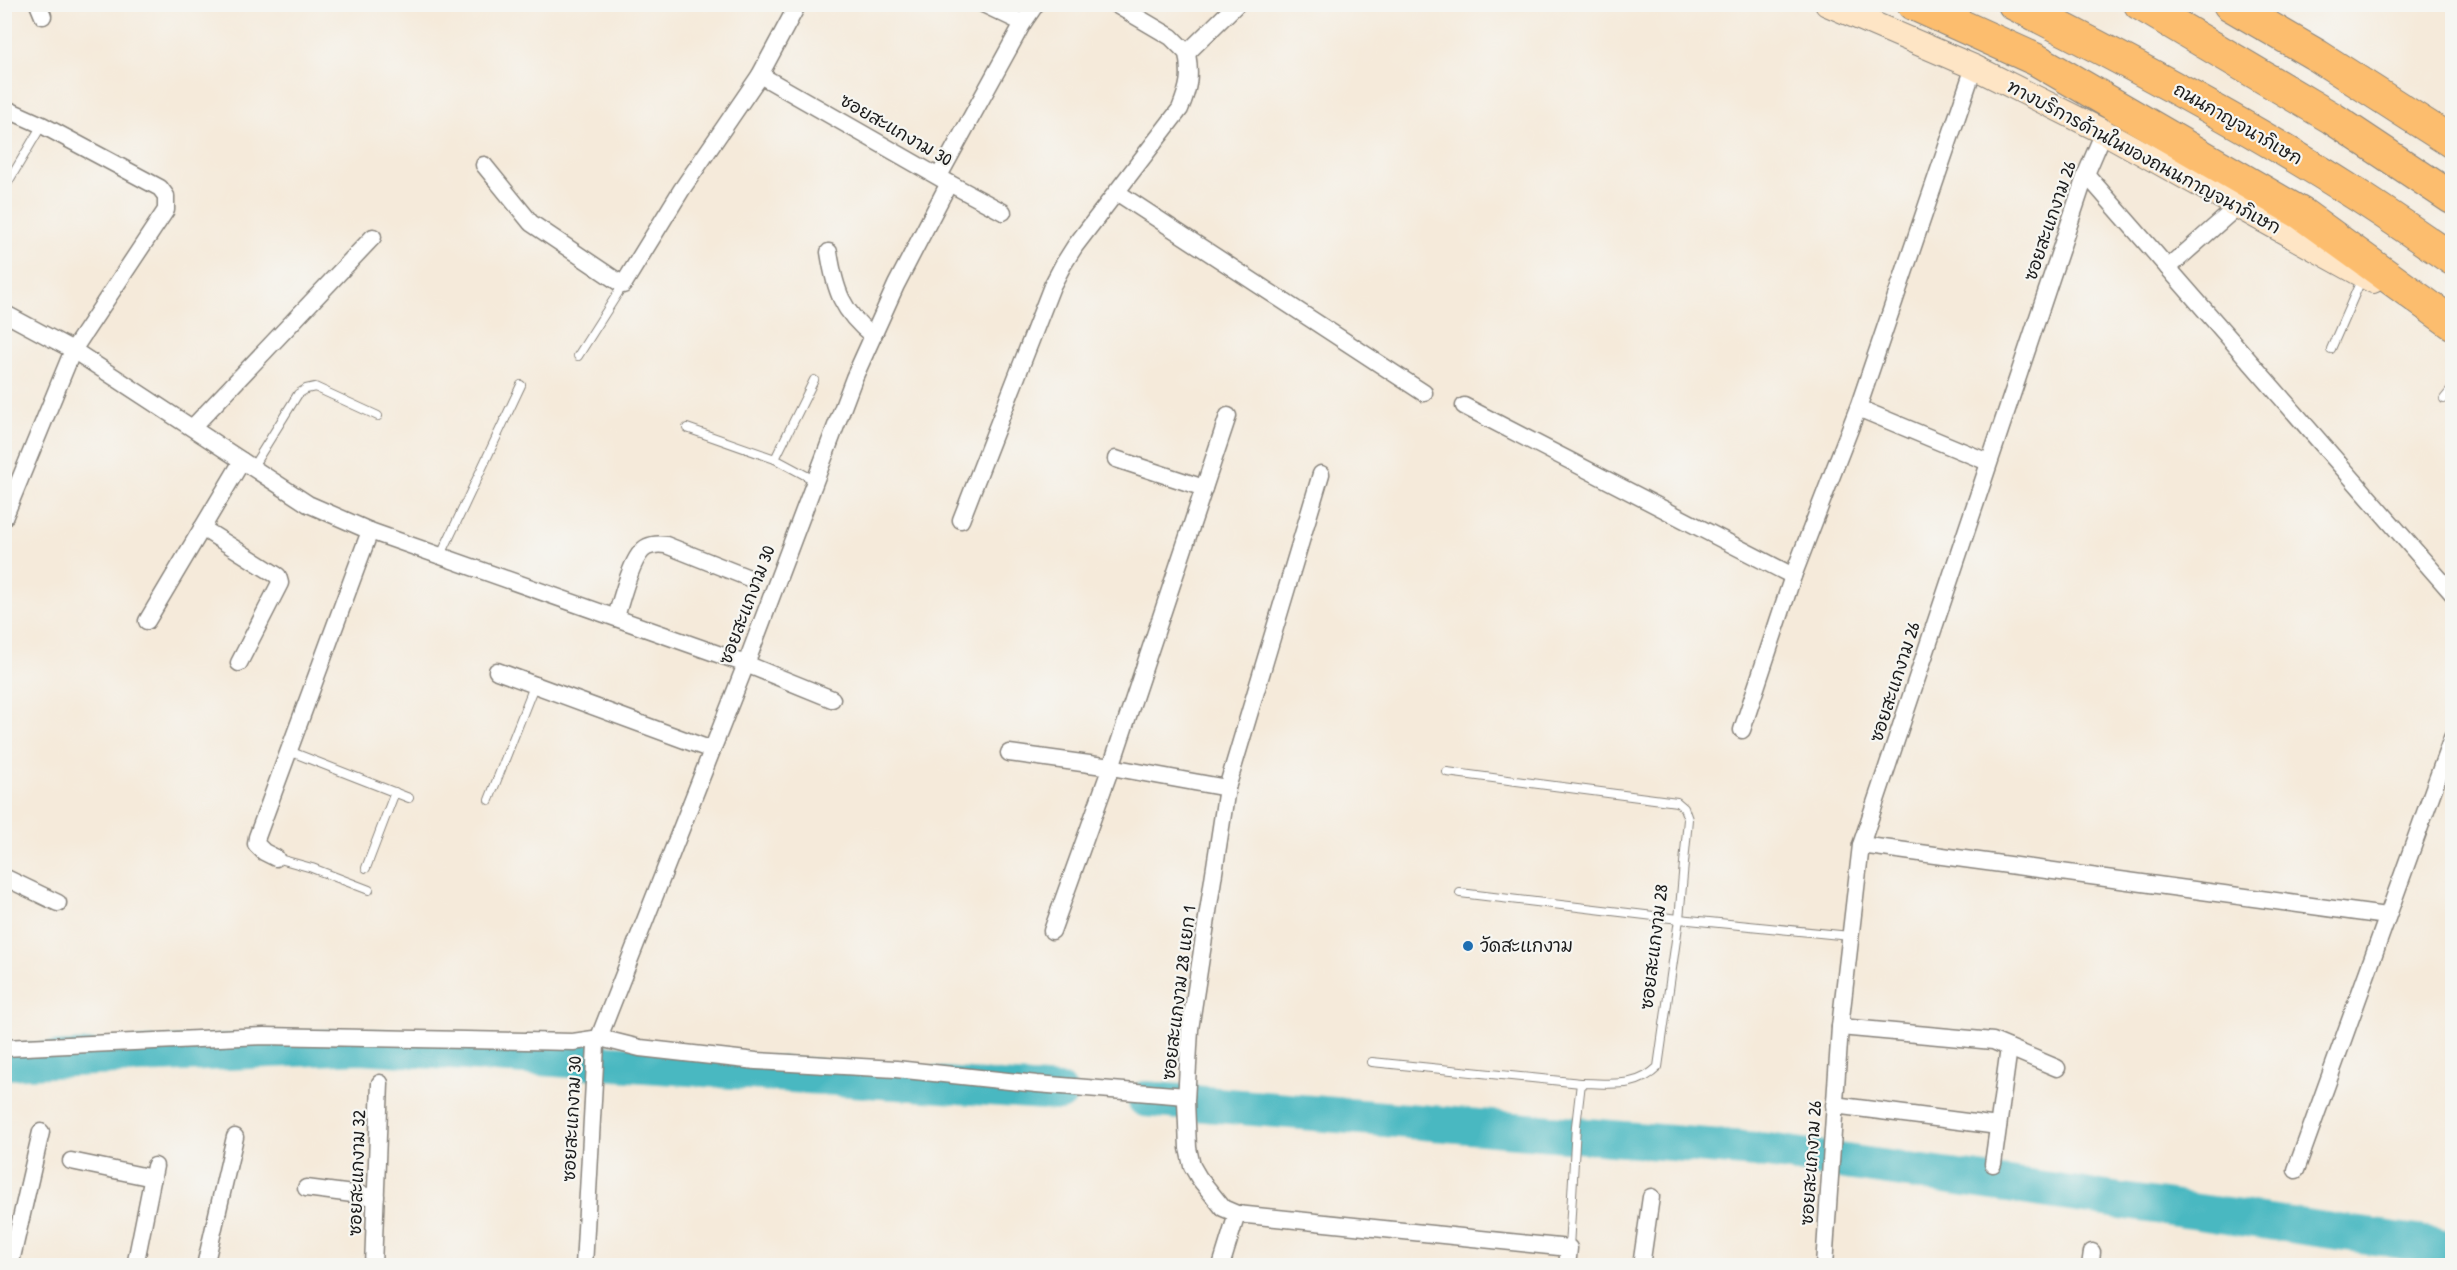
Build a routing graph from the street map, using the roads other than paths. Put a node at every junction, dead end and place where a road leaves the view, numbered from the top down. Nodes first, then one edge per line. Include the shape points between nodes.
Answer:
1 (798, 4) edge
2 (982, 4) edge
3 (1036, 4) edge
4 (1115, 4) edge
5 (1237, 4) edge
6 (1827, 4) edge
7 (1913, 4) edge
8 (2014, 4) edge
9 (2140, 4) edge
10 (2229, 4) edge
11 (1023, 24) junction
12 (1187, 53) junction
13 (1974, 67) junction
14 (760, 75) junction
15 (4, 108) edge
16 (42, 124) junction
17 (2104, 132) junction
18 (2452, 142) edge
19 (484, 165) dead end
20 (2086, 174) junction
21 (944, 180) junction
22 (4, 189) edge
23 (1118, 193) junction
24 (2452, 198) edge
25 (2238, 206) junction
26 (1003, 212) dead end
27 (373, 237) dead end
28 (829, 252) dead end
29 (2452, 259) edge
30 (2168, 268) junction
31 (2363, 275) junction
32 (623, 285) junction
33 (4, 312) edge
34 (2452, 325) edge
35 (873, 336) junction
36 (2331, 349) dead end
37 (73, 350) junction
38 (578, 356) dead end
39 (814, 380) dead end
40 (521, 385) dead end
41 (2452, 389) edge
42 (1424, 393) dead end
43 (2444, 399) dead end
44 (1464, 405) dead end
45 (1858, 408) junction
46 (1228, 416) dead end
47 (378, 417) dead end
48 (193, 427) junction
49 (687, 428) dead end
50 (775, 459) junction
51 (1116, 459) dead end
52 (1988, 462) junction
53 (247, 464) junction
54 (1321, 474) dead end
55 (816, 481) junction
56 (1204, 488) junction
57 (4, 518) edge
58 (961, 520) dead end
59 (202, 528) junction
60 (370, 531) junction
61 (441, 555) junction
62 (1793, 576) junction
63 (749, 578) dead end
64 (2452, 593) edge
65 (616, 617) junction
66 (147, 621) dead end
67 (239, 663) dead end
68 (746, 664) junction
69 (497, 671) dead end
70 (534, 686) junction
71 (832, 699) dead end
72 (1742, 730) dead end
73 (2452, 738) edge
74 (712, 750) junction
75 (288, 751) junction
76 (1009, 753) dead end
77 (1111, 767) junction
78 (1447, 772) dead end
79 (1227, 788) junction
80 (395, 792) junction
81 (409, 798) dead end
82 (489, 800) dead end
83 (1861, 846) junction
84 (276, 858) joint
85 (366, 868) dead end
86 (4, 877) edge
87 (369, 890) dead end
88 (1460, 893) dead end
89 (58, 903) dead end
90 (2386, 916) junction
91 (1679, 919) junction
92 (1052, 931) dead end
93 (1850, 936) junction
94 (1840, 1027) junction
95 (598, 1042) junction
96 (4, 1048) edge
97 (2009, 1048) junction
98 (1372, 1062) dead end
99 (2057, 1068) dead end
100 (380, 1083) dead end
101 (1581, 1083) junction
102 (1186, 1099) junction
103 (1834, 1105) junction
104 (1998, 1126) junction
105 (40, 1132) dead end
106 (235, 1137) dead end
107 (71, 1161) dead end
108 (1993, 1164) dead end
109 (2295, 1170) dead end
110 (306, 1188) dead end
111 (376, 1197) junction
112 (1652, 1197) dead end
113 (1237, 1215) junction
114 (1569, 1248) junction
115 (10, 1266) edge
116 (135, 1266) edge
117 (205, 1266) edge
118 (373, 1266) edge
119 (584, 1266) edge
120 (1221, 1266) edge
121 (1567, 1266) edge
122 (1641, 1266) edge
123 (1824, 1266) edge

1 - 14 street
2 - 11 street
3 - 11 street
4 - 12 street via 1171,37
5 - 12 street
6 - 13 main road, ทางบริการด้านในของถนนกาญจนาภิเษก
7 - 34 highway via 2037,60 2302,214
8 - 29 highway, ถนนกาญจนาภิเษก via 2118,56 2253,132
9 - 24 highway via 2332,118
10 - 18 highway
11 - 21 street
12 - 23 street via 1191,74 1180,109
13 - 17 main road, ทางบริการด้านในของถนนกาญจนาภิเษก
13 - 45 street
14 - 21 street, ซอยสะแกงาม 30
14 - 32 street via 682,189
15 - 16 street
16 - 22 lane
16 - 37 street via 160,188 166,196 166,210
17 - 20 street, ซอยสะแกงาม 26
17 - 25 main road, ทางบริการด้านในของถนนกาญจนาภิเษก
19 - 32 street via 531,223
20 - 30 street
20 - 52 street, ซอยสะแกงาม 26
21 - 26 street
21 - 35 street, ซอยสะแกงาม 30
23 - 42 street
23 - 58 street via 1075,246 1052,286
25 - 30 street
25 - 31 main road, ทางบริการด้านในของถนนกาญจนาภิเษก
27 - 48 street
28 - 35 street via 834,284 842,301 854,320
30 - 64 street
31 - 34 main road, ทางบริการด้านในของถนนกาญจนาภิเษก
31 - 36 lane
32 - 38 lane
33 - 37 street
35 - 55 street, ซอยสะแกงาม 30
37 - 48 street
37 - 57 street
39 - 50 lane
40 - 61 lane
41 - 43 lane
44 - 62 street
45 - 52 street
45 - 62 street
46 - 56 street
47 - 53 lane via 315,387 306,389 298,394
48 - 53 street
49 - 50 lane
50 - 55 lane
51 - 56 street
52 - 83 street, ซอยสะแกงาม 26
53 - 59 street
53 - 60 street via 308,504
54 - 79 street, ซอยสะแกงาม 28 แยก 1
55 - 68 street, ซอยสะแกงาม 30
56 - 77 street
59 - 66 street
59 - 67 street via 278,576 280,583
60 - 61 street
60 - 75 street
61 - 65 street
62 - 72 street
63 - 65 street via 666,545 644,547 635,560
65 - 68 street
68 - 71 street
68 - 74 street, ซอยสะแกงาม 30
69 - 70 street
70 - 74 street
70 - 82 lane
73 - 90 street
74 - 95 street, ซอยสะแกงาม 30
75 - 80 lane
75 - 84 street via 256,844
76 - 77 street
77 - 79 street
77 - 92 street
78 - 91 lane, ซอยสะแกงาม 28 via 1677,802 1688,819
79 - 102 street, ซอยสะแกงาม 28 แยก 1 via 1190,1029
80 - 81 lane
80 - 85 lane
83 - 90 street
83 - 93 street, ซอยสะแกงาม 26
84 - 87 lane
86 - 89 street
88 - 91 lane
90 - 109 street
91 - 93 lane
91 - 101 lane, ซอยสะแกงาม 28 via 1658,1067 1636,1083
93 - 94 street, ซอยสะแกงาม 26
94 - 97 street via 1993,1041
94 - 103 street, ซอยสะแกงาม 26
95 - 96 street via 264,1036
95 - 102 street via 756,1061 896,1069
95 - 119 street, ซอยสะแกงาม 30
97 - 99 street
97 - 104 street
98 - 101 lane, ซอยสะแกงาม 28
100 - 111 street, ซอยสะแกงาม 32
101 - 114 lane
102 - 113 street, ซอยสะแกงาม 28 แยก 1 via 1192,1166 1223,1208
103 - 104 street
103 - 123 street, ซอยสะแกงาม 26
104 - 108 street
105 - 115 street
106 - 117 street
107 - 116 street via 154,1172
110 - 111 street
111 - 118 street, ซอยสะแกงาม 32
112 - 122 street
113 - 114 street
113 - 120 street
114 - 121 street

